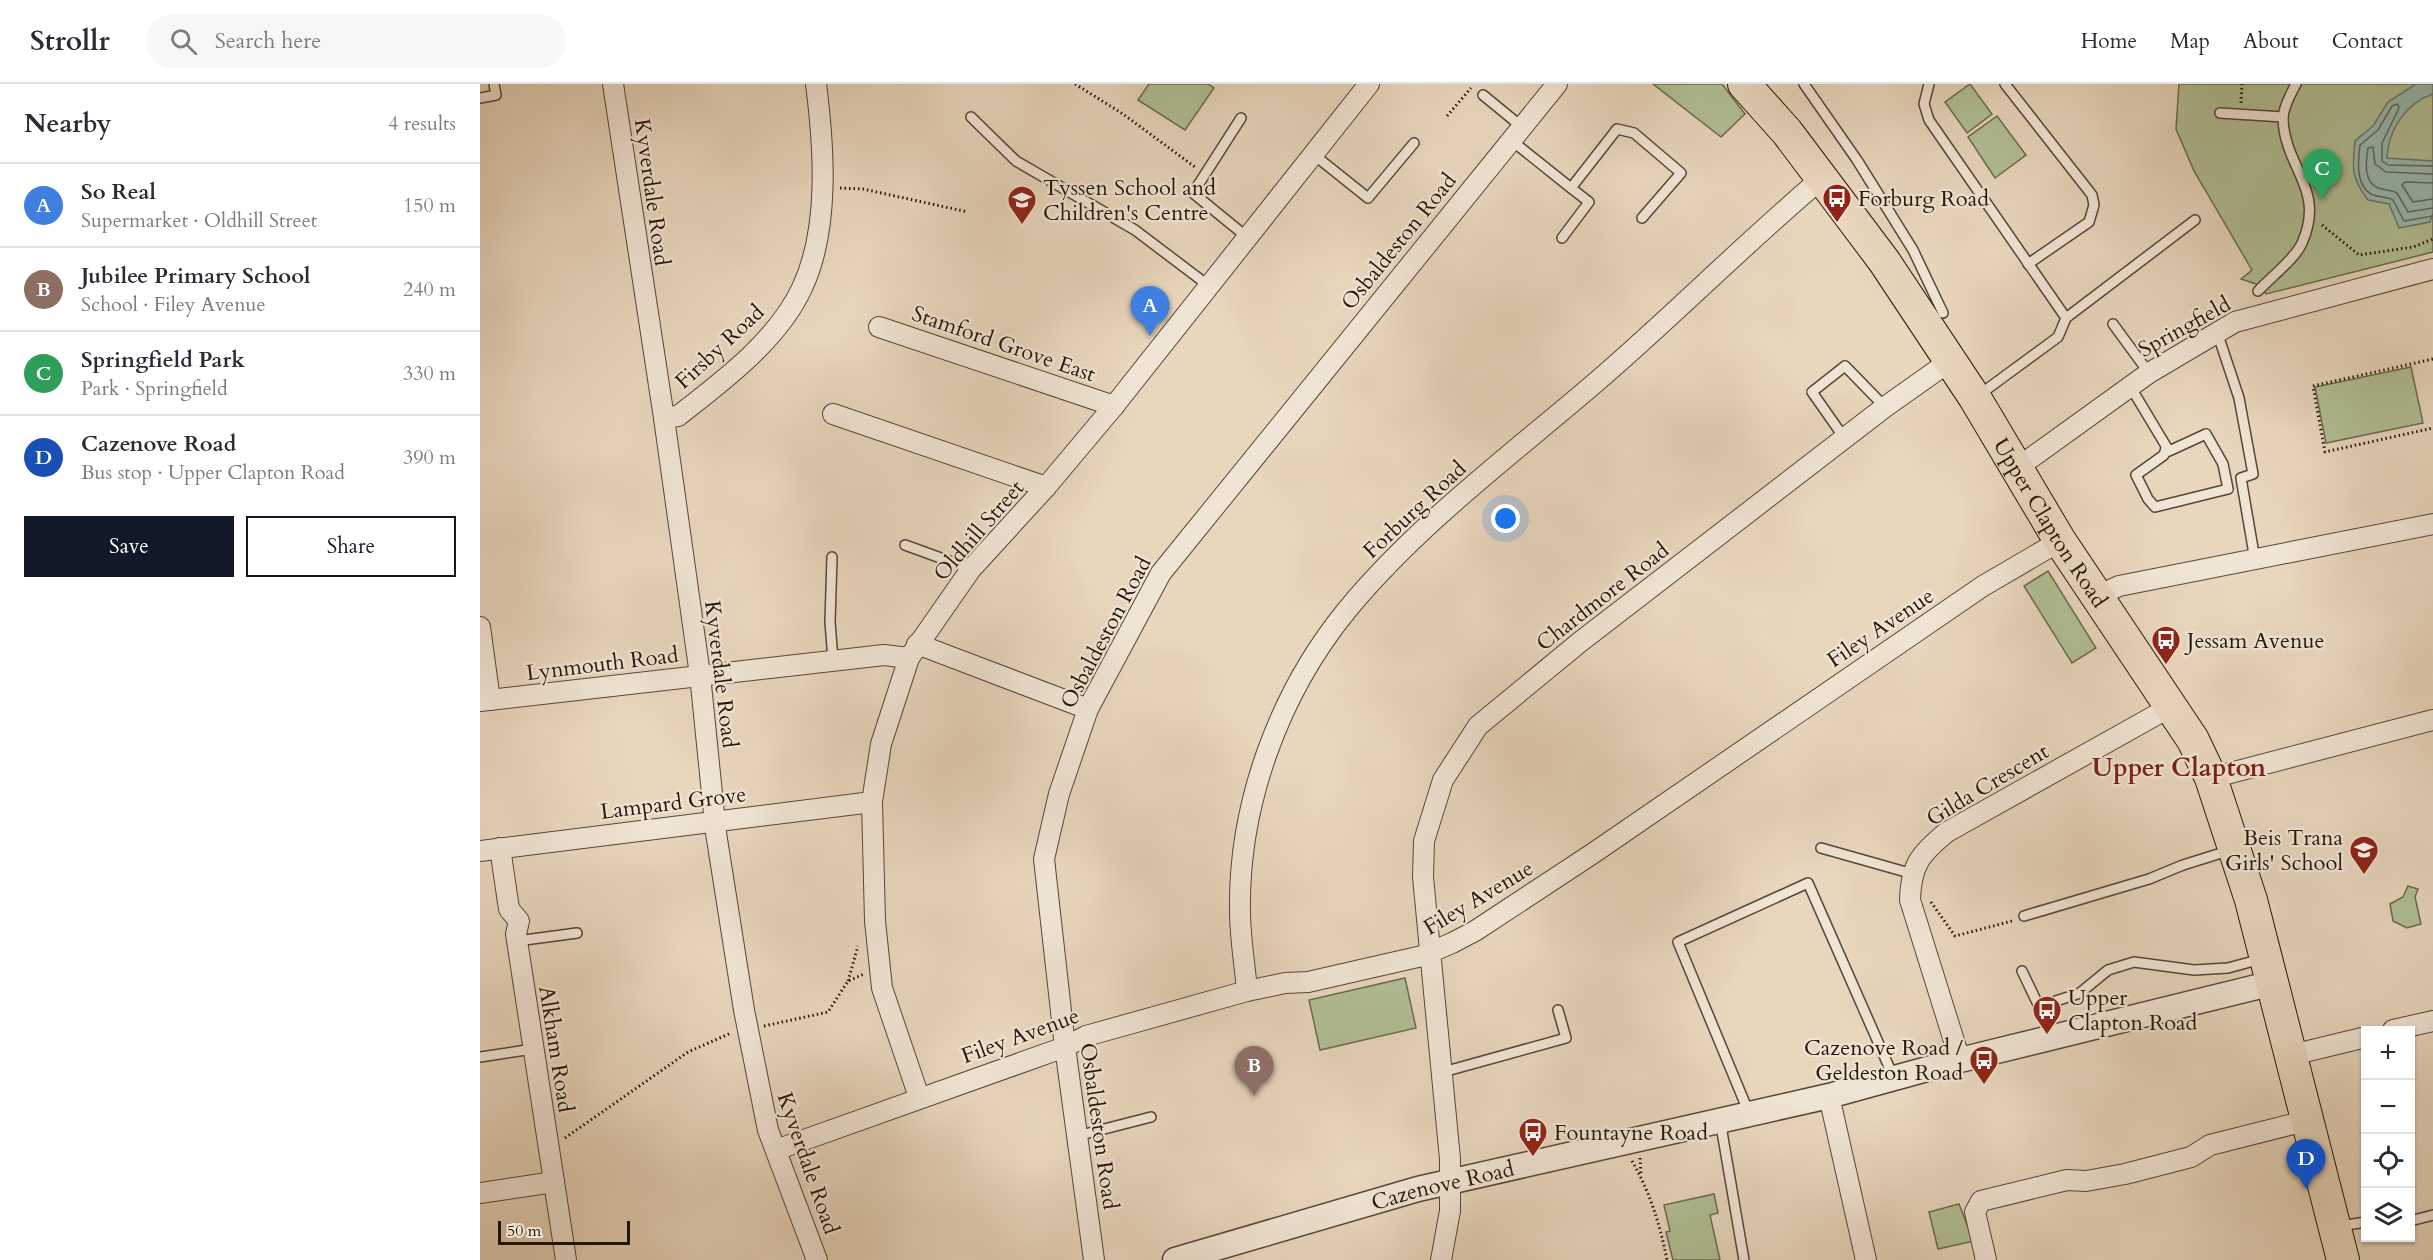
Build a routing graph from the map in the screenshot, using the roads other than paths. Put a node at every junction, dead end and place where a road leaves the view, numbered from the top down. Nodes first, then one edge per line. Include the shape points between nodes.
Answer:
1 (494, 84) edge
2 (613, 84) edge
3 (816, 84) edge
4 (1370, 84) edge
5 (1557, 84) edge
6 (1804, 84) edge
7 (1929, 84) edge
8 (2005, 84) edge
9 (2296, 84) edge
10 (1748, 85) edge
11 (1482, 95) dead end
12 (480, 98) edge
13 (2220, 112) dead end
14 (971, 117) dead end
15 (2283, 117) junction
16 (1241, 118) dead end
17 (1516, 133) junction
18 (1414, 143) dead end
19 (1313, 154) junction
20 (1822, 178) junction
21 (1571, 188) junction
22 (1642, 218) dead end
23 (2195, 220) dead end
24 (1248, 238) junction
25 (1562, 238) dead end
26 (2028, 264) junction
27 (2433, 269) edge
28 (1209, 286) junction
29 (2258, 291) dead end
30 (1943, 313) dead end
31 (2066, 318) junction
32 (2113, 324) dead end
33 (879, 327) dead end
34 (2217, 332) junction
35 (1950, 361) junction
36 (2149, 373) junction
37 (2130, 386) junction
38 (1975, 398) junction
39 (1114, 406) junction
40 (1885, 407) junction
41 (833, 414) dead end
42 (664, 418) junction
43 (1845, 439) junction
44 (2166, 448) junction
45 (2017, 468) junction
46 (1047, 487) junction
47 (2433, 524) edge
48 (2060, 541) junction
49 (905, 545) dead end
50 (832, 557) dead end
51 (2255, 560) junction
52 (971, 569) junction
53 (2098, 596) junction
54 (480, 627) edge
55 (913, 651) junction
56 (833, 660) junction
57 (700, 675) junction
58 (485, 701) edge
59 (2172, 706) junction
60 (1088, 709) junction
61 (2433, 720) edge
62 (2211, 778) junction
63 (872, 802) junction
64 (714, 820) junction
65 (500, 848) junction
66 (1821, 848) dead end
67 (2233, 850) junction
68 (480, 851) edge
69 (1913, 874) junction
70 (2024, 916) road end
71 (578, 933) dead end
72 (517, 941) junction
73 (1430, 953) junction
74 (2022, 970) dead end
75 (2269, 971) junction
76 (1247, 991) junction
77 (1558, 1010) dead end
78 (2433, 1021) edge
79 (2411, 1026) edge
80 (2047, 1028) junction
81 (2361, 1038) edge
82 (1065, 1047) junction
83 (533, 1049) junction
84 (2292, 1055) junction
85 (480, 1057) edge
86 (1960, 1060) junction
87 (1443, 1072) junction
88 (1894, 1079) junction
89 (1829, 1096) junction
90 (919, 1097) junction
91 (1749, 1114) junction
92 (1151, 1117) dead end
93 (1720, 1120) junction
94 (2308, 1120) junction
95 (1077, 1136) junction
96 (776, 1150) junction
97 (1450, 1181) junction
98 (554, 1182) junction
99 (480, 1193) edge
100 (2433, 1215) edge
101 (2415, 1220) edge
102 (2361, 1223) edge
103 (2335, 1227) junction
104 (566, 1260) edge
105 (817, 1260) edge
106 (1094, 1260) edge
107 (1175, 1260) edge
108 (1441, 1260) edge
109 (1744, 1260) edge
110 (1866, 1260) edge
111 (1986, 1260) edge
112 (2343, 1260) edge

1 - 12 lane via 496,95
2 - 42 street, Kyverdale Road
3 - 42 street, Firsby Road via 823,187 813,257 802,288 767,339 701,399 678,416
4 - 19 street, Oldhill Street
5 - 17 street, Osbaldeston Road
6 - 30 lane via 1913,250
7 - 26 lane via 1924,104 1929,120
8 - 26 lane via 2092,195 2094,205 2089,222
9 - 15 lane
10 - 20 highway, Upper Clapton Road
11 - 17 lane
13 - 15 lane
14 - 28 lane via 1016,161 1135,230
15 - 29 lane via 2288,147 2309,195 2311,216 2301,245
16 - 24 lane via 1193,193
17 - 21 lane
17 - 60 street, Osbaldeston Road via 1161,573
18 - 19 lane via 1368,198
19 - 24 street, Oldhill Street
20 - 35 highway, Upper Clapton Road via 1884,261
20 - 76 street, Forburg Road via 1387,565 1316,654 1268,749 1248,814 1240,912
21 - 22 lane via 1617,129 1634,133 1681,172
21 - 25 lane via 1589,202
23 - 31 lane
24 - 28 street, Oldhill Street
26 - 31 lane
27 - 34 street, Springfield via 2254,316
28 - 39 street, Oldhill Street
31 - 38 lane via 2058,337
32 - 36 lane
33 - 39 street, Stamford Grove East
34 - 36 street, Springfield
34 - 51 lane via 2239,398 2253,474 2241,478
35 - 38 highway, Upper Clapton Road
35 - 40 street, Chardmore Road
36 - 37 street, Springfield
37 - 44 lane
37 - 45 street, Springfield
38 - 45 highway, Upper Clapton Road
39 - 46 street, Oldhill Street
40 - 43 street, Chardmore Road
40 - 43 lane via 1845,366 1828,379 1812,392
41 - 46 street
42 - 57 street, Kyverdale Road
43 - 73 street, Chardmore Road via 1580,642 1478,726 1443,780 1424,841
44 - 44 lane via 2169,451 2206,434 2223,464 2228,489 2155,507 2136,475 2164,455
45 - 48 highway, Upper Clapton Road
46 - 52 street, Oldhill Street
47 - 51 street
48 - 53 highway, Upper Clapton Road
48 - 73 street, Filey Avenue via 1983,586 1475,931
49 - 52 lane
50 - 56 lane
51 - 53 street via 2119,586
52 - 55 street, Oldhill Street
53 - 59 highway, Upper Clapton Road
54 - 58 street
55 - 56 street, Lynmouth Road
55 - 60 street, Lynmouth Road
55 - 63 street, Oldhill Street via 880,744
56 - 57 street, Lynmouth Road
57 - 58 street, Lynmouth Road
57 - 64 street, Kyverdale Road
59 - 62 highway, Upper Clapton Road
59 - 69 street, Gilda Crescent via 1947,832 1928,848
60 - 82 street, Osbaldeston Road via 1059,794 1044,859
61 - 62 street
62 - 67 highway, Upper Clapton Road
63 - 64 street, Lampard Grove
63 - 90 street, Oldhill Street via 875,921 882,988
64 - 65 street, Lampard Grove
64 - 96 street, Kyverdale Road via 756,1077
65 - 68 street, Lampard Grove
65 - 72 street, Alkham Road via 509,909 519,921
66 - 69 lane
67 - 70 lane
67 - 75 highway, Upper Clapton Road
69 - 86 street, Gilda Crescent via 1912,905
71 - 72 lane
72 - 83 street, Alkham Road
73 - 76 street, Filey Avenue via 1308,982
73 - 87 street
74 - 80 lane
75 - 80 street, Cazenove Road
75 - 80 lane via 2194,970 2149,962 2121,965 2108,970 2080,993 2053,1002
75 - 84 highway, Upper Clapton Road
76 - 82 street, Filey Avenue via 1086,1036
77 - 87 lane via 1566,1038
78 - 79 street
80 - 86 street, Cazenove Road
81 - 84 street
82 - 90 street, Filey Avenue
82 - 95 street, Osbaldeston Road
83 - 85 lane
83 - 98 street, Alkham Road
84 - 94 highway, Upper Clapton Road
86 - 88 street, Cazenove Road
87 - 97 street
88 - 89 street, Cazenove Road
88 - 91 lane via 1808,883 1678,942
89 - 91 street, Cazenove Road
89 - 110 street
90 - 96 street, Filey Avenue
91 - 93 street, Cazenove Road
92 - 95 lane
93 - 97 street, Cazenove Road
93 - 109 lane
94 - 103 highway, Upper Clapton Road
94 - 111 street via 2210,1145 2192,1156 2125,1174 2067,1180 1981,1201 1975,1212
95 - 106 street, Osbaldeston Road
96 - 105 street, Kyverdale Road
97 - 107 street, Cazenove Road
97 - 108 street via 1450,1211
98 - 99 street
98 - 104 street, Alkham Road
100 - 101 lane
102 - 103 lane
103 - 112 highway, Upper Clapton Road

